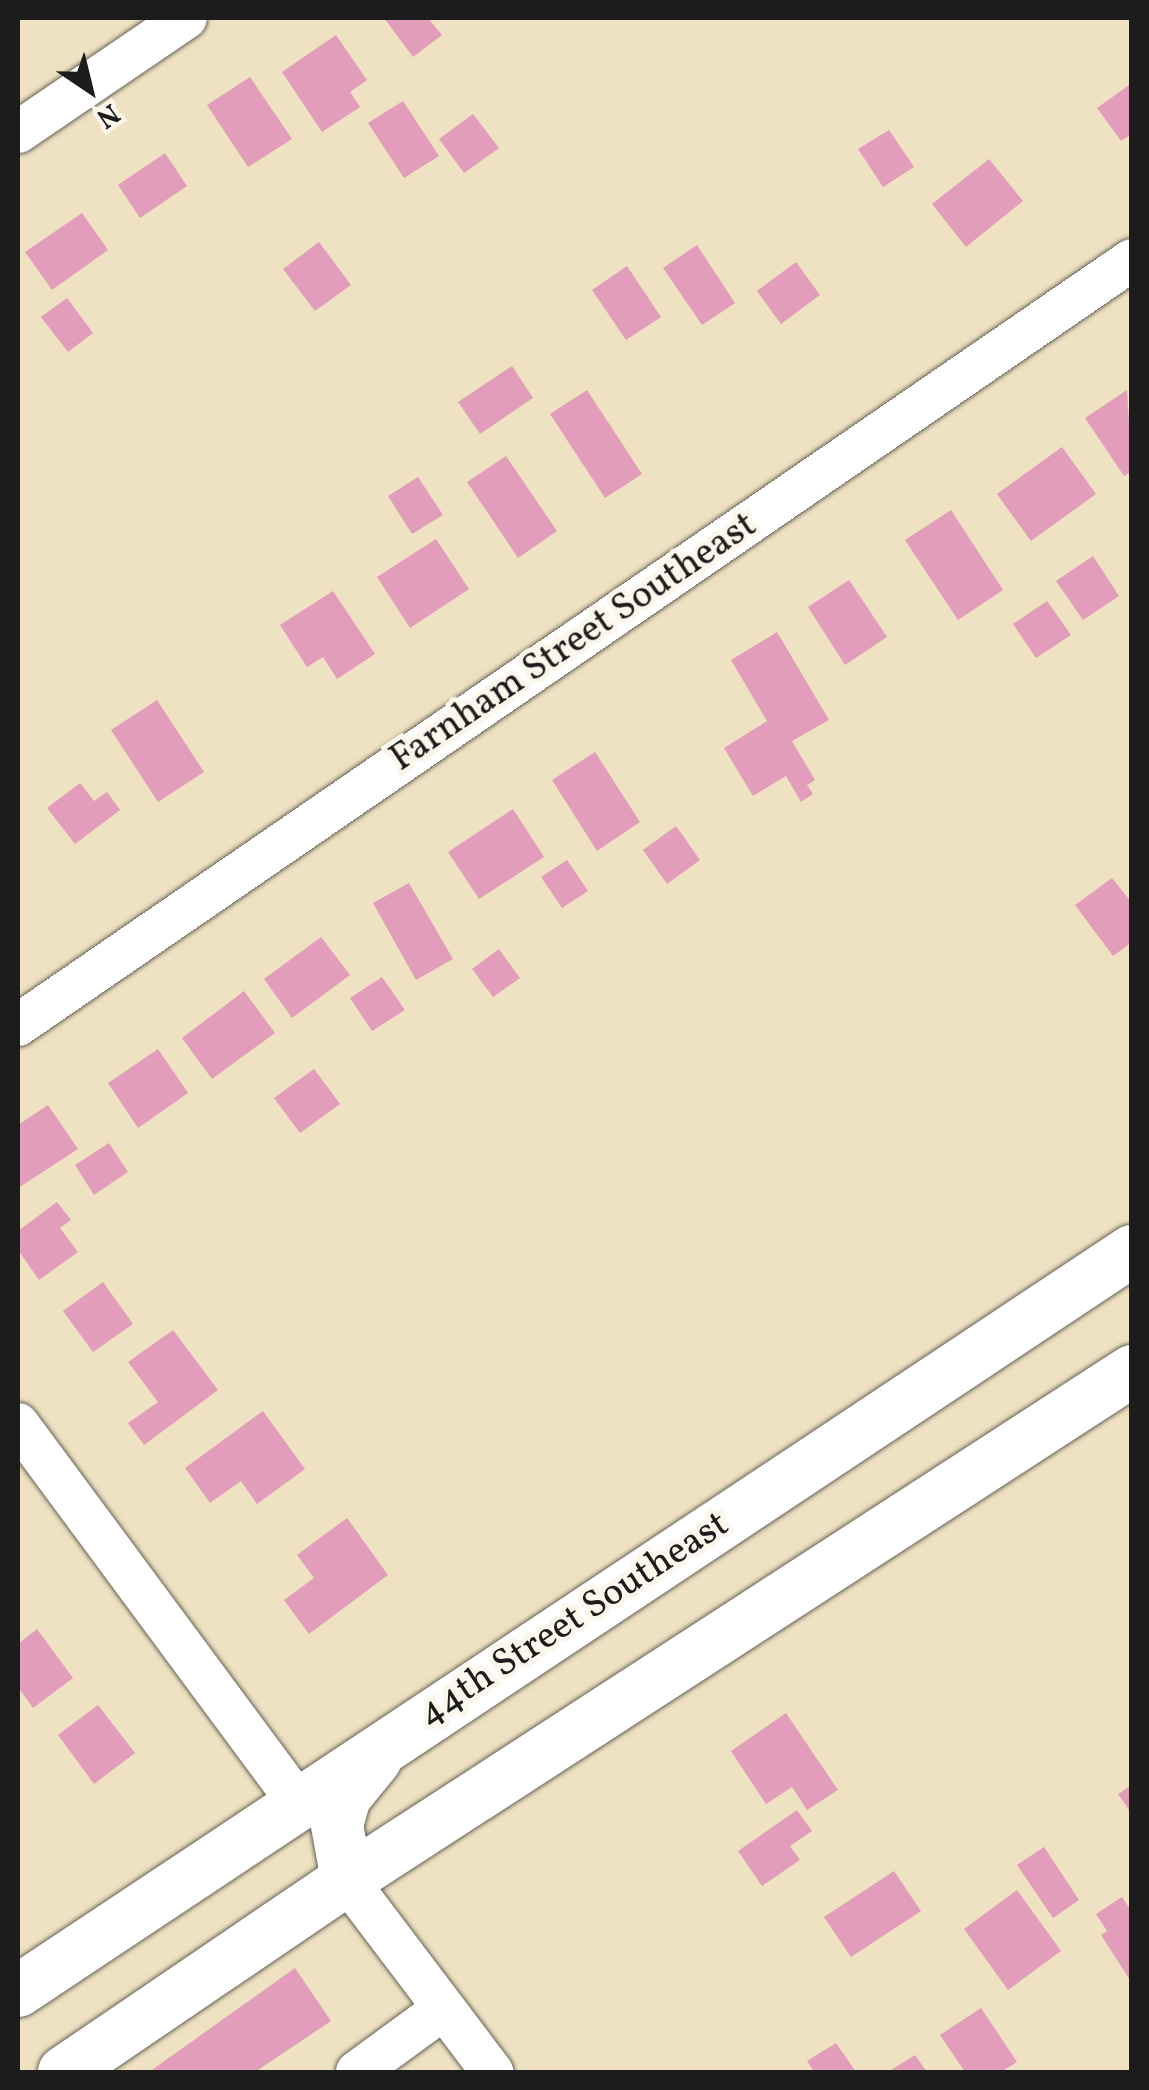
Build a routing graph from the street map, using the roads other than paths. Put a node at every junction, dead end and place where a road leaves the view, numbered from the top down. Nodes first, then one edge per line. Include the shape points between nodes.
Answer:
1 (186, 18) edge
2 (18, 132) edge
3 (1132, 260) edge
4 (18, 1025) edge
5 (1132, 1252) edge
6 (1132, 1372) edge
7 (18, 1424) edge
8 (393, 1739) junction
9 (298, 1802) junction
10 (346, 1880) junction
11 (18, 1990) edge
12 (444, 2009) junction
13 (64, 2072) edge
14 (357, 2072) edge
15 (492, 2072) edge

1 - 2 street
3 - 4 street, Farnham Street Southeast
5 - 8 main road, 44th Street Southeast
6 - 10 main road
7 - 9 street
8 - 9 main road, 44th Street Southeast
8 - 10 main road via 345,1797 337,1825
9 - 11 main road, 44th Street Southeast
10 - 12 street
10 - 13 main road
12 - 14 street
12 - 15 street

